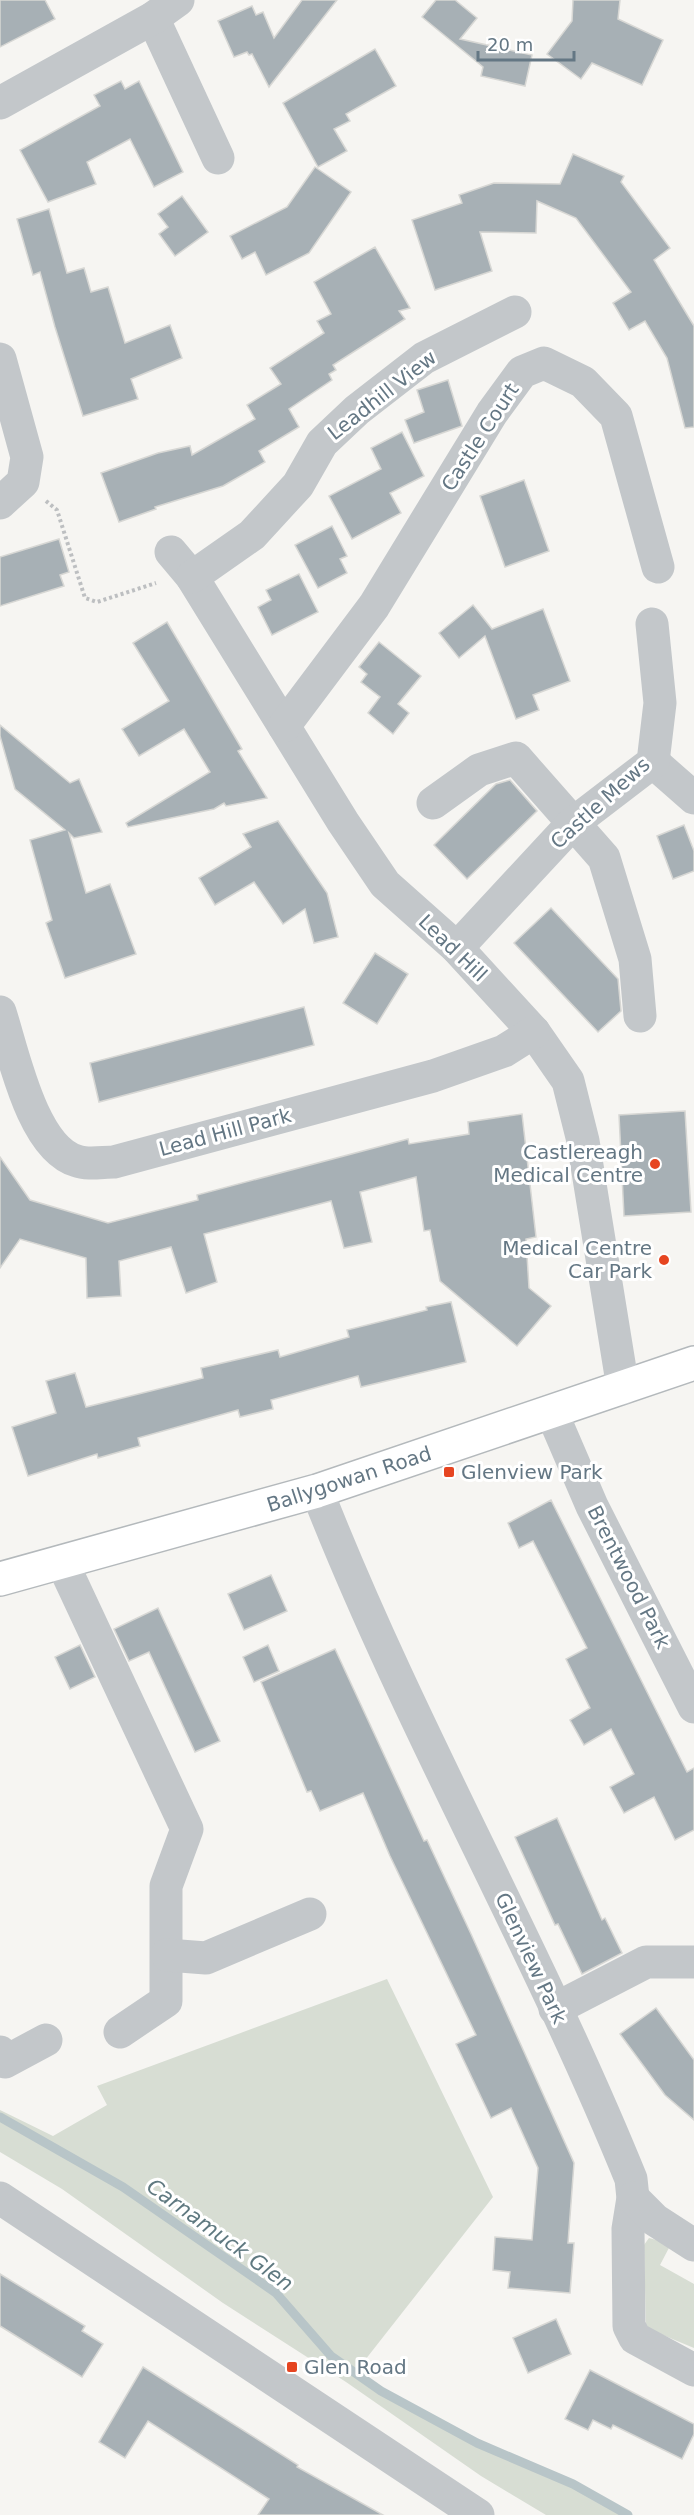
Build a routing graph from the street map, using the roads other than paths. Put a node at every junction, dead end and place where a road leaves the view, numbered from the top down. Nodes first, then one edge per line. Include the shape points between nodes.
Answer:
1 (165, 9) edge
2 (0, 103) edge
3 (218, 158) dead end
4 (515, 312) dead end
5 (0, 359) edge
6 (12, 493) edge
7 (171, 552) dead end
8 (658, 567) dead end
9 (192, 577) junction
10 (652, 624) dead end
11 (284, 726) junction
12 (653, 762) junction
13 (694, 798) edge
14 (433, 803) dead end
15 (573, 824) junction
16 (457, 948) junction
17 (0, 1012) edge
18 (640, 1016) dead end
19 (534, 1032) junction
20 (694, 1363) edge
21 (623, 1388) junction
22 (552, 1413) junction
23 (317, 1491) junction
24 (62, 1562) junction
25 (0, 1579) edge
26 (694, 1707) edge
27 (309, 1914) dead end
28 (167, 1955) junction
29 (694, 1962) edge
30 (555, 2010) junction
31 (120, 2032) dead end
32 (46, 2040) dead end
33 (0, 2052) edge
34 (0, 2198) edge
35 (633, 2198) junction
36 (694, 2245) edge
37 (694, 2370) edge
38 (478, 2515) edge

1 - 2 street
1 - 3 street
4 - 9 street, Leadhill View via 424,358 357,410 322,442 298,485 252,535
5 - 6 street via 27,457
7 - 9 street, Lead Hill
8 - 11 street, Castle Court via 616,416 583,382 543,363 522,372 492,413 374,606
9 - 11 street, Lead Hill
10 - 12 street, Castle Mews via 660,703
11 - 16 street, Lead Hill via 385,884
12 - 13 street
12 - 15 street, Castle Mews
14 - 15 street via 478,770 516,758
15 - 16 street, Castle Mews
15 - 18 street via 604,858 636,959
16 - 19 street, Lead Hill
17 - 19 street, Lead Hill Park via 28,1100 51,1145 77,1161 114,1162 433,1076 504,1052
19 - 21 street, Lead Hill via 568,1081 583,1141
20 - 21 main road, Ballygowan Road
21 - 22 main road, Ballygowan Road
22 - 23 main road, Ballygowan Road
22 - 26 street, Brentwood Park via 592,1506
23 - 24 main road, Ballygowan Road
23 - 30 street, Glenview Park via 375,1629
24 - 25 main road, Ballygowan Road
24 - 28 street via 187,1829 166,1886
27 - 28 street via 206,1958
28 - 31 street via 166,2001
29 - 30 street via 646,1962
30 - 35 street, Glenview Park via 617,2145 631,2179
32 - 33 street via 5,2062
34 - 38 street
35 - 36 street via 655,2220
35 - 37 street, Glenview Park via 628,2229 629,2326 635,2338

